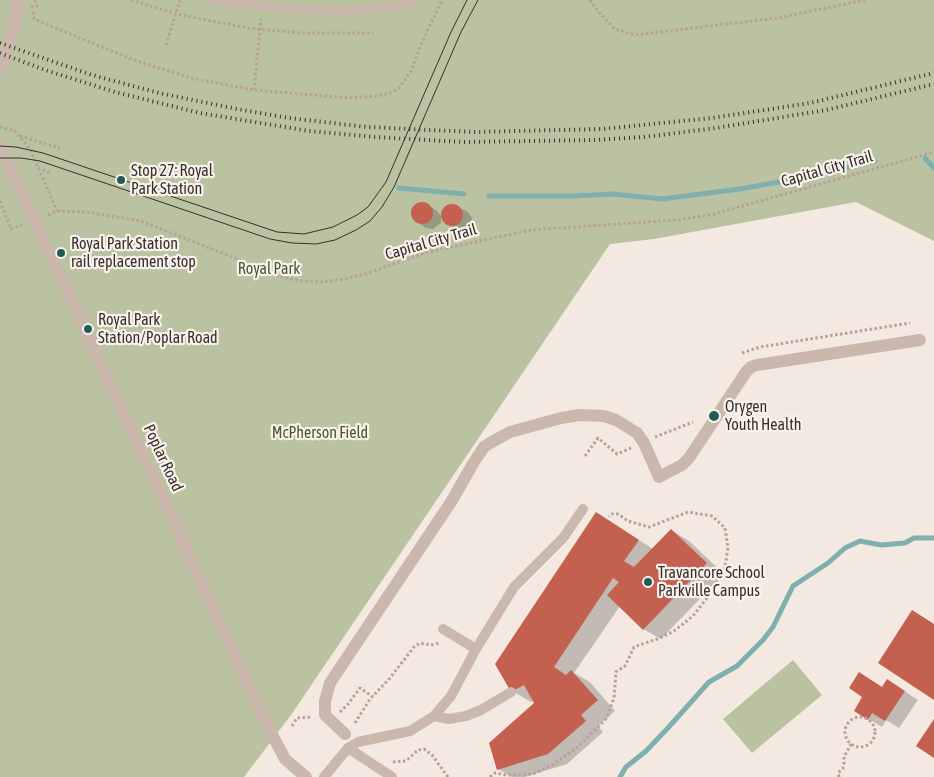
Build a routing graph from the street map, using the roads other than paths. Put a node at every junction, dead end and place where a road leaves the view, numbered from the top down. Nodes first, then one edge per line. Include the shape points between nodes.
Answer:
1 (18, 0) edge
2 (215, 0) edge
3 (411, 2) edge
4 (0, 70) edge
5 (0, 146) edge
6 (920, 340) dead end
7 (583, 508) dead end
8 (446, 632) road end
9 (476, 650) junction
10 (512, 692) dead end
11 (434, 716) junction
12 (345, 734) road end
13 (348, 748) junction
14 (306, 777) edge
15 (324, 777) edge
16 (392, 777) edge

1 - 4 street via 16,23
2 - 3 lane via 262,7 346,11
5 - 14 street, Poplar Road via 259,710 285,759
6 - 12 street via 751,367 689,458 659,477 637,434 604,416 561,418 510,432 490,442 330,683 325,715
7 - 9 lane via 563,538 514,587
8 - 9 lane
9 - 11 lane via 450,696
10 - 11 lane via 466,716 448,719
11 - 13 lane via 410,731 358,742
13 - 15 lane
13 - 16 lane

